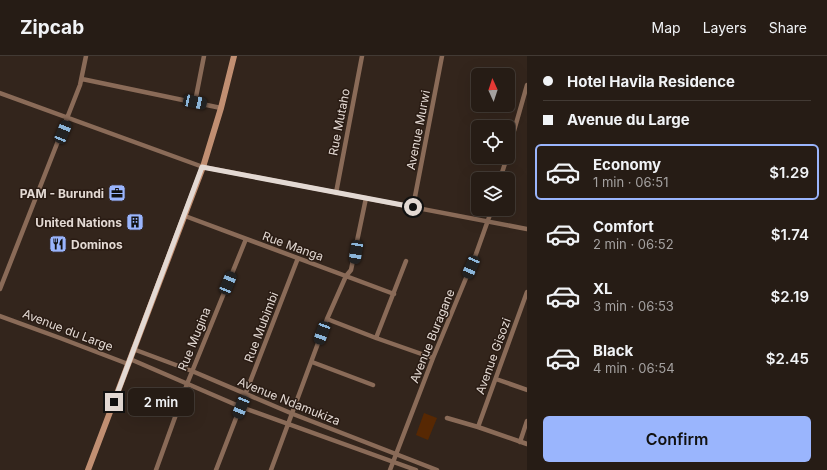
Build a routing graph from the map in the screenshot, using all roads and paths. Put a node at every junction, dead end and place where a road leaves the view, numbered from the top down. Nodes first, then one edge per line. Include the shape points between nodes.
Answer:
1 (86, 56) edge
2 (204, 56) edge
3 (234, 56) edge
4 (362, 56) edge
5 (442, 56) edge
6 (82, 79) junction
7 (527, 85) edge
8 (0, 93) edge
9 (195, 102) junction
10 (524, 105) edge
11 (221, 108) junction
12 (68, 118) junction
13 (515, 131) edge
14 (202, 167) junction
15 (336, 193) junction
16 (366, 198) junction
17 (413, 207) junction
18 (185, 216) junction
19 (490, 216) edge
20 (489, 221) junction
21 (527, 228) edge
22 (246, 239) junction
23 (298, 258) junction
24 (406, 261) dead end
25 (346, 276) junction
26 (0, 289) edge
27 (527, 292) edge
28 (394, 294) junction
29 (0, 316) edge
30 (327, 319) junction
31 (376, 338) junction
32 (134, 349) junction
33 (434, 358) junction
34 (129, 362) junction
35 (312, 362) junction
36 (192, 371) junction
37 (496, 379) junction
38 (187, 384) junction
39 (373, 386) dead end
40 (527, 390) edge
41 (246, 395) junction
42 (241, 407) junction
43 (293, 414) junction
44 (447, 418) dead end
45 (527, 421) edge
46 (289, 424) junction
47 (478, 427) junction
48 (520, 442) junction
49 (527, 444) edge
50 (397, 454) junction
51 (394, 463) junction
52 (88, 470) edge
53 (156, 470) edge
54 (216, 470) edge
55 (271, 470) edge
56 (390, 470) edge
57 (416, 470) edge
58 (437, 470) edge

1 - 6 street
2 - 9 street
3 - 11 main road
4 - 15 street, Rue Mutaho
5 - 17 street, Avenue Murwi
6 - 9 street
6 - 12 street
7 - 10 street
8 - 12 street
9 - 11 street
10 - 13 street
11 - 14 main road
12 - 14 street
12 - 26 street
14 - 15 street
14 - 18 main road
15 - 16 street
16 - 17 street
16 - 25 street via 354,263
17 - 20 street
18 - 22 street, Rue Manga
18 - 32 main road
19 - 20 street, Avenue Buragane
20 - 21 street
20 - 33 street, Avenue Buragane
22 - 23 street, Rue Manga
22 - 36 street, Rue Mugina
23 - 25 street, Rue Manga
23 - 41 street, Rue Mubimbi
24 - 28 street
25 - 28 street, Rue Manga
25 - 30 street
27 - 37 street, Avenue Gisozi
28 - 31 street
29 - 34 street, Avenue du Large
30 - 31 street
30 - 35 street
31 - 33 street
32 - 34 main road
32 - 36 street, Avenue Ndamukiza
33 - 50 street, Avenue Buragane
34 - 38 street, Avenue Ndamukiza
34 - 52 main road
35 - 39 street
35 - 43 street
36 - 38 street, Rue Mugina
36 - 41 street, Avenue Ndamukiza
37 - 40 street
37 - 47 street, Avenue Gisozi
38 - 42 street, Avenue Ndamukiza
38 - 53 street, Rue Mugina
41 - 42 street, Rue Mubimbi
41 - 43 street, Avenue Ndamukiza
42 - 46 street, Avenue Ndamukiza
42 - 54 street, Rue Mubimbi
43 - 46 street
43 - 50 street, Avenue Ndamukiza
44 - 47 street
45 - 48 street
46 - 51 street, Avenue Ndamukiza
46 - 55 street
47 - 48 street
48 - 49 street
50 - 51 street, Avenue Buragane
50 - 58 street, Avenue Ndamukiza
51 - 56 street, Avenue Buragane
51 - 57 street, Avenue Ndamukiza

